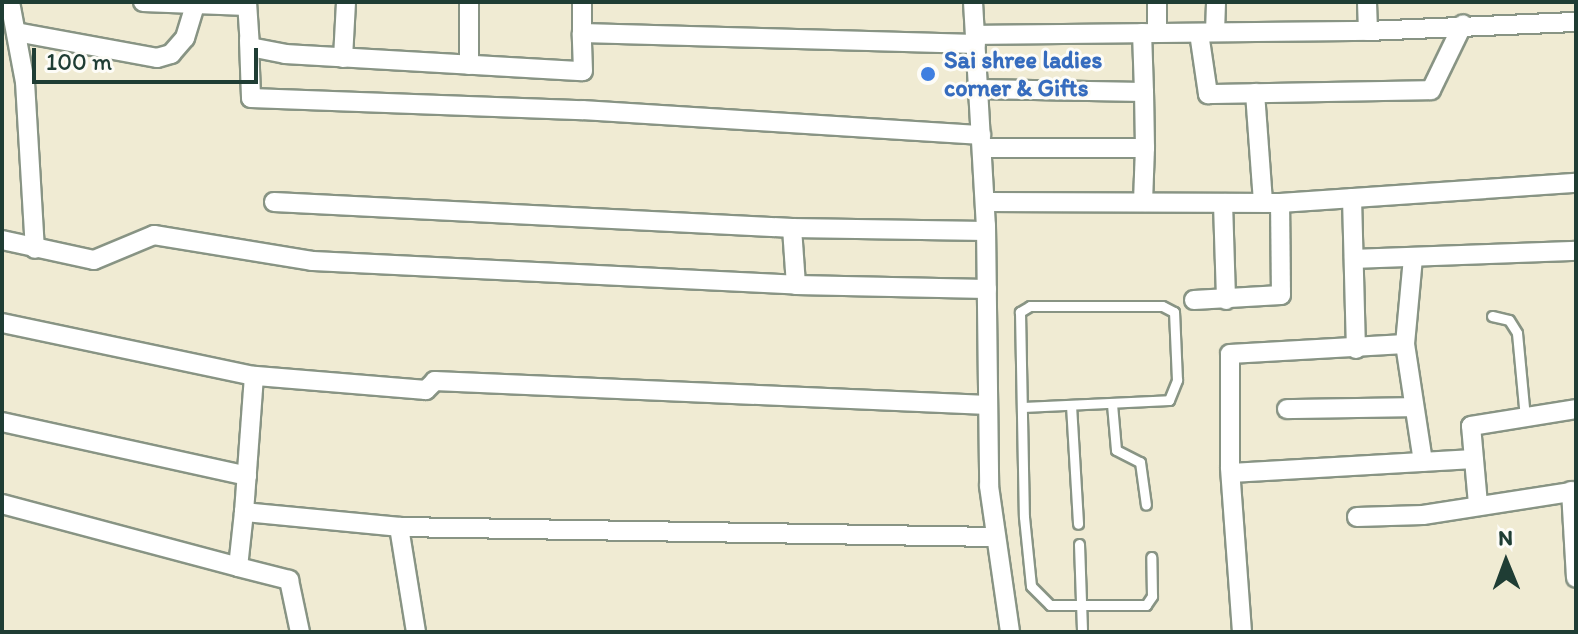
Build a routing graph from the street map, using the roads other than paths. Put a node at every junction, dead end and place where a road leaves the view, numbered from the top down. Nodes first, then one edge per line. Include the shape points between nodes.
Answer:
1 (10, 2) edge
2 (143, 2) edge
3 (346, 2) edge
4 (469, 2) edge
5 (582, 2) edge
6 (973, 2) edge
7 (1157, 2) edge
8 (1216, 2) edge
9 (1367, 2) edge
10 (247, 4) edge
11 (195, 6) junction
12 (1576, 22) edge
13 (1463, 24) junction
14 (1368, 31) junction
15 (16, 32) junction
16 (1207, 32) junction
17 (582, 33) junction
18 (1149, 33) junction
19 (249, 40) junction
20 (976, 40) junction
21 (343, 58) junction
22 (469, 65) junction
23 (978, 89) junction
24 (1144, 92) junction
25 (1255, 93) junction
26 (981, 142) junction
27 (1145, 148) junction
28 (1576, 183) edge
29 (1352, 198) junction
30 (274, 202) dead end
31 (985, 202) junction
32 (1143, 202) junction
33 (1223, 203) junction
34 (1272, 203) junction
35 (792, 228) junction
36 (986, 231) junction
37 (2, 240) edge
38 (35, 249) junction
39 (1576, 251) edge
40 (1413, 257) junction
41 (1354, 259) junction
42 (796, 285) junction
43 (987, 289) junction
44 (1194, 300) dead end
45 (1226, 300) junction
46 (1492, 316) dead end
47 (2, 323) edge
48 (1405, 344) junction
49 (1356, 349) junction
50 (254, 376) junction
51 (1112, 404) junction
52 (988, 405) junction
53 (1071, 405) junction
54 (1023, 407) junction
55 (1412, 407) junction
56 (1287, 409) dead end
57 (1576, 409) edge
58 (1525, 417) junction
59 (2, 422) edge
60 (1474, 459) junction
61 (1423, 462) junction
62 (1231, 473) junction
63 (247, 476) junction
64 (1574, 491) edge
65 (2, 504) edge
66 (1478, 504) junction
67 (1146, 505) dead end
68 (244, 512) junction
69 (1357, 517) dead end
70 (1078, 524) dead end
71 (399, 527) junction
72 (996, 537) junction
73 (1079, 544) dead end
74 (1151, 557) dead end
75 (238, 567) junction
76 (1576, 578) edge
77 (1082, 609) junction
78 (300, 632) edge
79 (416, 632) edge
80 (1010, 632) edge
81 (1082, 632) edge
82 (1242, 632) edge

1 - 15 street
2 - 11 street
3 - 21 street
4 - 22 street
5 - 17 street
6 - 20 street
7 - 18 street
8 - 16 street
9 - 14 street
10 - 11 street
10 - 19 street
11 - 15 street via 178,48 157,58
12 - 13 street
13 - 14 street
13 - 25 street via 1431,90
14 - 16 street
15 - 38 street via 25,82
16 - 18 street
16 - 25 street via 1208,94
17 - 20 street
17 - 22 street via 583,71
18 - 20 street
18 - 24 street
19 - 21 street via 250,47 273,52
19 - 26 street via 251,98 583,110
20 - 23 street
21 - 22 street
23 - 24 street
23 - 26 street
24 - 27 street
25 - 34 street
26 - 27 street
26 - 31 street
27 - 32 street
28 - 29 street
29 - 34 street
29 - 41 street
30 - 35 street
31 - 32 street
31 - 36 street
32 - 33 street
33 - 34 street
33 - 45 street
34 - 45 street via 1281,295
35 - 36 street
35 - 42 street
36 - 43 street
37 - 38 street
38 - 42 street via 94,260 154,235 312,261
39 - 40 street
40 - 41 street
40 - 48 street
41 - 49 street
42 - 43 street
43 - 52 street
44 - 45 street
46 - 58 lane via 1509,320 1517,333
47 - 50 street
48 - 49 street
48 - 55 street
49 - 62 street via 1230,354
50 - 52 street via 414,390 426,390 435,381
50 - 63 street
51 - 53 lane
51 - 54 lane via 1173,396 1175,319 1168,307 1024,307 1019,321
51 - 67 lane via 1116,450 1140,462
52 - 72 street
53 - 54 lane
53 - 70 lane
54 - 77 lane via 1031,586 1043,603
55 - 56 street
55 - 61 street
57 - 58 street
58 - 60 street via 1471,426
59 - 63 street
60 - 61 street
60 - 66 street
61 - 62 street
62 - 82 street
63 - 68 street
64 - 66 street
64 - 76 street
65 - 75 street
66 - 69 street via 1423,515
68 - 71 street
68 - 75 street
71 - 72 street
71 - 79 street
72 - 80 street
73 - 77 lane
74 - 77 lane via 1152,596 1146,605
75 - 78 street via 289,580
77 - 81 lane

